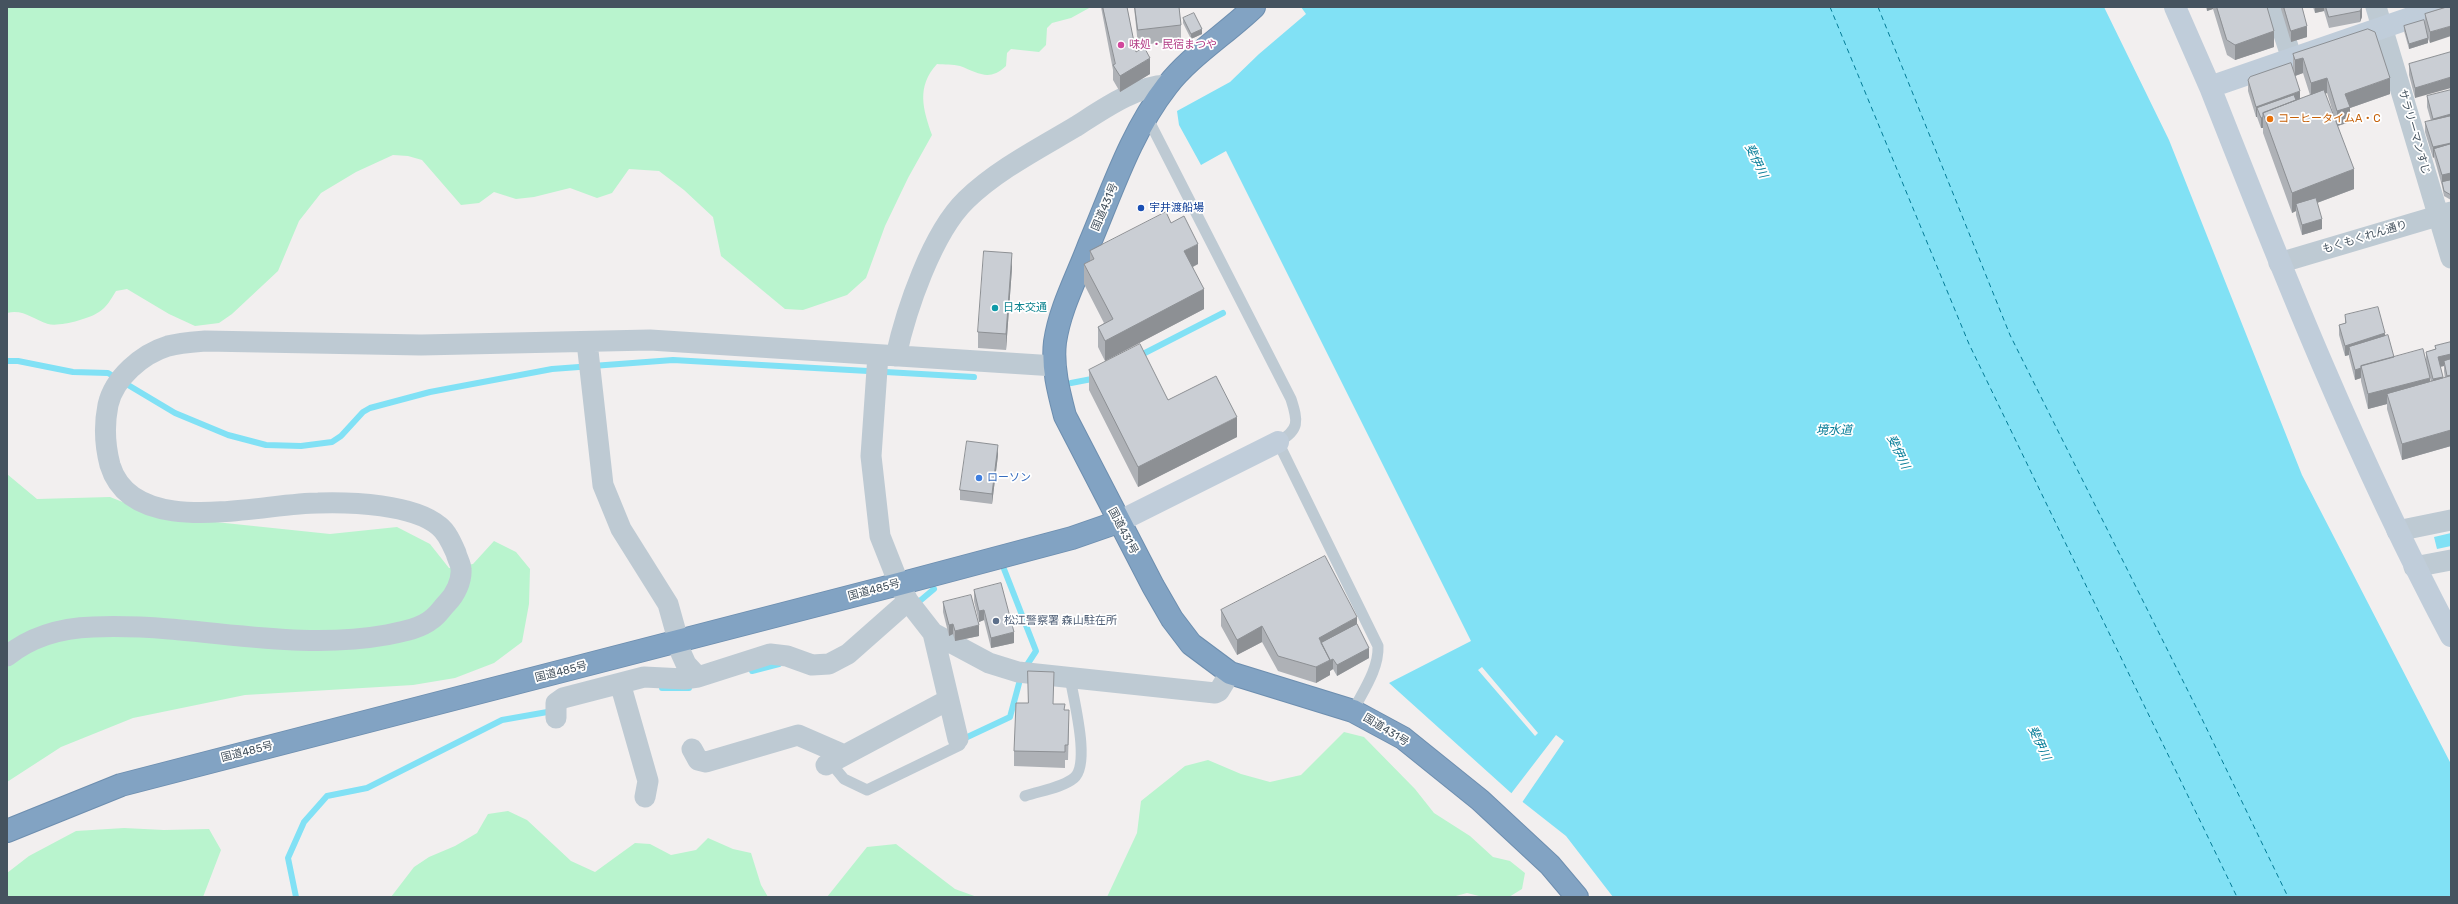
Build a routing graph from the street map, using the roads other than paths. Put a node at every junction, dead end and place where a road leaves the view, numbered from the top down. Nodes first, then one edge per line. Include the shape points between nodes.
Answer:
1 (1254, 7) edge
2 (2175, 7) edge
3 (2275, 7) edge
4 (2376, 7) edge
5 (2442, 7) edge
6 (2383, 28) junction
7 (2292, 59) junction
8 (1167, 85) junction
9 (2210, 87) junction
10 (1146, 116) junction
11 (2445, 213) edge
12 (2451, 258) edge
13 (2279, 263) junction
14 (589, 357) junction
15 (881, 364) junction
16 (1055, 366) junction
17 (1278, 442) junction
18 (2451, 520) edge
19 (1118, 522) junction
20 (2397, 531) junction
21 (2451, 560) edge
22 (2414, 567) junction
23 (907, 599) junction
24 (675, 629) dead end
25 (933, 633) junction
26 (2451, 636) edge
27 (681, 653) dead end
28 (7, 656) edge
29 (1230, 673) junction
30 (698, 677) junction
31 (1070, 677) junction
32 (620, 683) junction
33 (948, 700) junction
34 (1354, 711) junction
35 (556, 718) dead end
36 (959, 742) joint
37 (692, 749) dead end
38 (833, 761) junction
39 (1025, 796) dead end
40 (645, 797) dead end
41 (7, 831) edge
42 (1577, 897) edge

1 - 8 highway, 国道431号 via 1229,31 1183,67
2 - 9 street
3 - 7 street
4 - 6 street, サラリーマンすじ
5 - 6 street
6 - 7 street
6 - 11 street, サラリーマンすじ
7 - 9 street
8 - 10 highway, 国道431号
8 - 15 street via 1151,86 1100,111 1003,172 966,200 947,225 922,271 903,323
9 - 13 street
10 - 16 highway, 国道431号 via 1122,167 1062,313 1055,343
10 - 17 lane via 1291,399 1296,419 1295,427 1290,435
11 - 12 street, サラリーマンすじ
11 - 13 street, もくもくれん通り
13 - 20 street
14 - 15 street via 650,340
14 - 24 street via 600,474 608,502 621,529 668,604
14 - 28 street via 421,345 205,341 170,345 158,350 137,363 121,380 109,401 106,444 116,482 134,498 165,510 197,514 318,503 390,507 421,514 441,527 452,543 461,568 458,585 451,598 432,620 408,631 361,639 310,642 166,628 90,627 44,634 22,644
15 - 16 street
15 - 23 street via 871,456 880,536
16 - 19 highway, 国道431号 via 1065,416
17 - 19 street
17 - 34 lane via 1378,646 1375,668
18 - 20 street
19 - 23 highway, 国道485号
19 - 29 highway, 国道431号 via 1172,618 1190,644
20 - 22 street
21 - 22 street
22 - 26 street
23 - 25 street
23 - 30 street via 848,654 829,664 812,665 787,656 770,654
23 - 41 highway, 国道485号 via 121,784
25 - 31 street via 989,663 1018,672
25 - 33 street
27 - 30 street via 686,664
29 - 31 street via 1215,693
29 - 34 highway, 国道431号
30 - 32 street via 644,677
31 - 39 lane via 1081,747 1079,772 1073,779
32 - 35 street via 563,698 556,703
32 - 40 street via 648,781
33 - 36 street
33 - 38 street
34 - 42 highway, 国道431号 via 1403,738 1480,800 1550,865
36 - 38 lane via 867,790 844,779
37 - 38 street via 698,760 706,762 798,735

